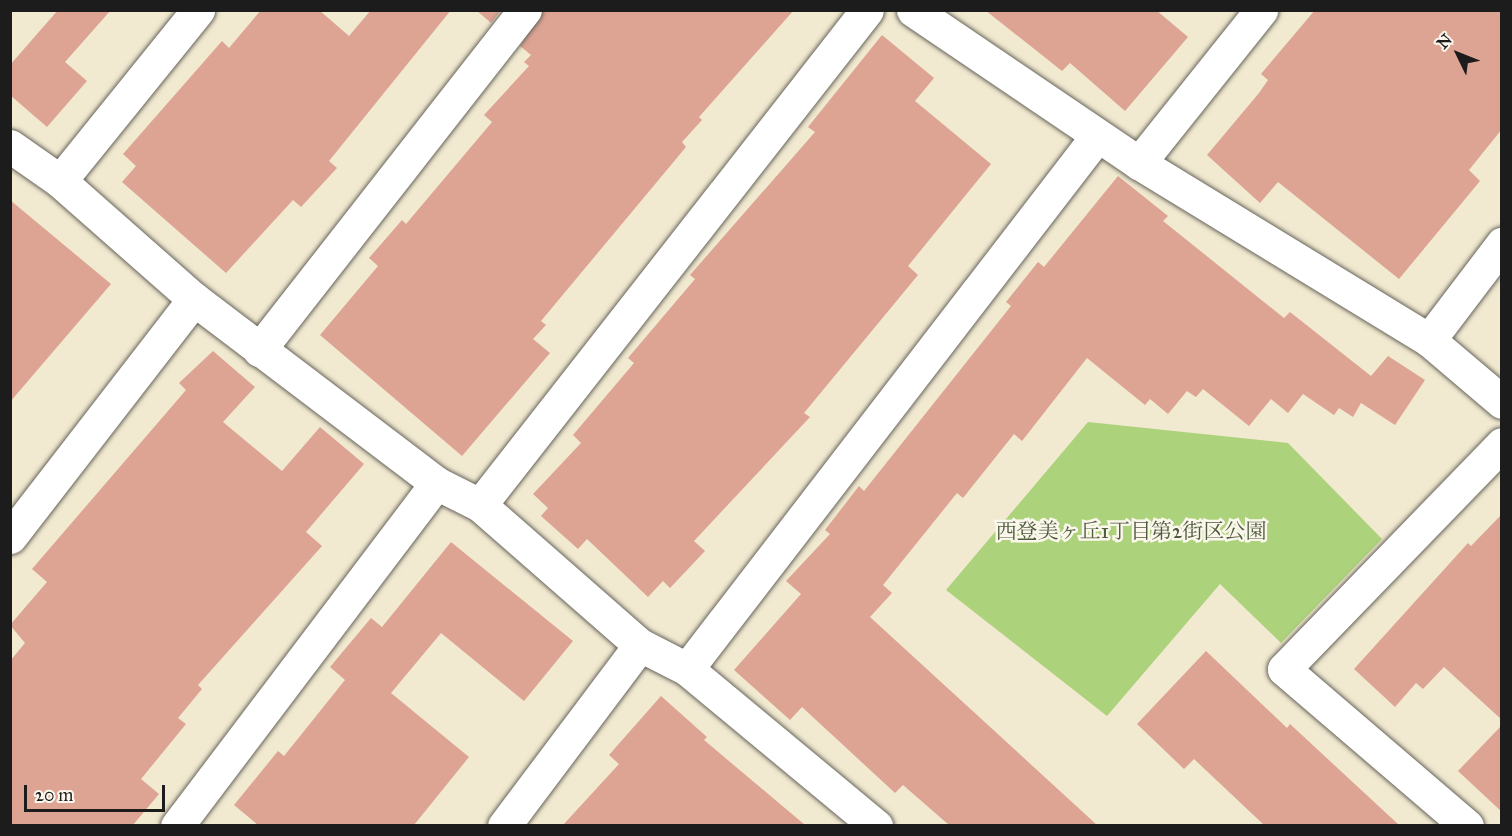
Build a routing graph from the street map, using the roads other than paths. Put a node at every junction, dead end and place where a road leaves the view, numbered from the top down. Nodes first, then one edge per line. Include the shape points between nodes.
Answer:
1 (198, 10) edge
2 (525, 10) edge
3 (867, 10) edge
4 (913, 10) edge
5 (1261, 10) edge
6 (1097, 136) junction
7 (10, 146) edge
8 (1139, 163) junction
9 (60, 181) junction
10 (1502, 244) edge
11 (194, 299) junction
12 (1429, 340) junction
13 (259, 350) junction
14 (1502, 402) edge
15 (1502, 444) edge
16 (435, 483) junction
17 (480, 505) junction
18 (10, 537) edge
19 (640, 645) junction
20 (687, 669) junction
21 (868, 823) edge
22 (177, 825) edge
23 (504, 825) edge
24 (1467, 825) edge

1 - 9 street
2 - 13 street
3 - 17 street
4 - 6 street
5 - 8 street
6 - 8 street
6 - 20 street
7 - 9 street
8 - 12 street
9 - 11 street
10 - 12 street
11 - 13 street
11 - 18 street
12 - 14 street
13 - 16 street
15 - 24 street via 1284,669
16 - 17 street
16 - 22 street
17 - 19 street
19 - 20 street
19 - 23 street
20 - 21 street

